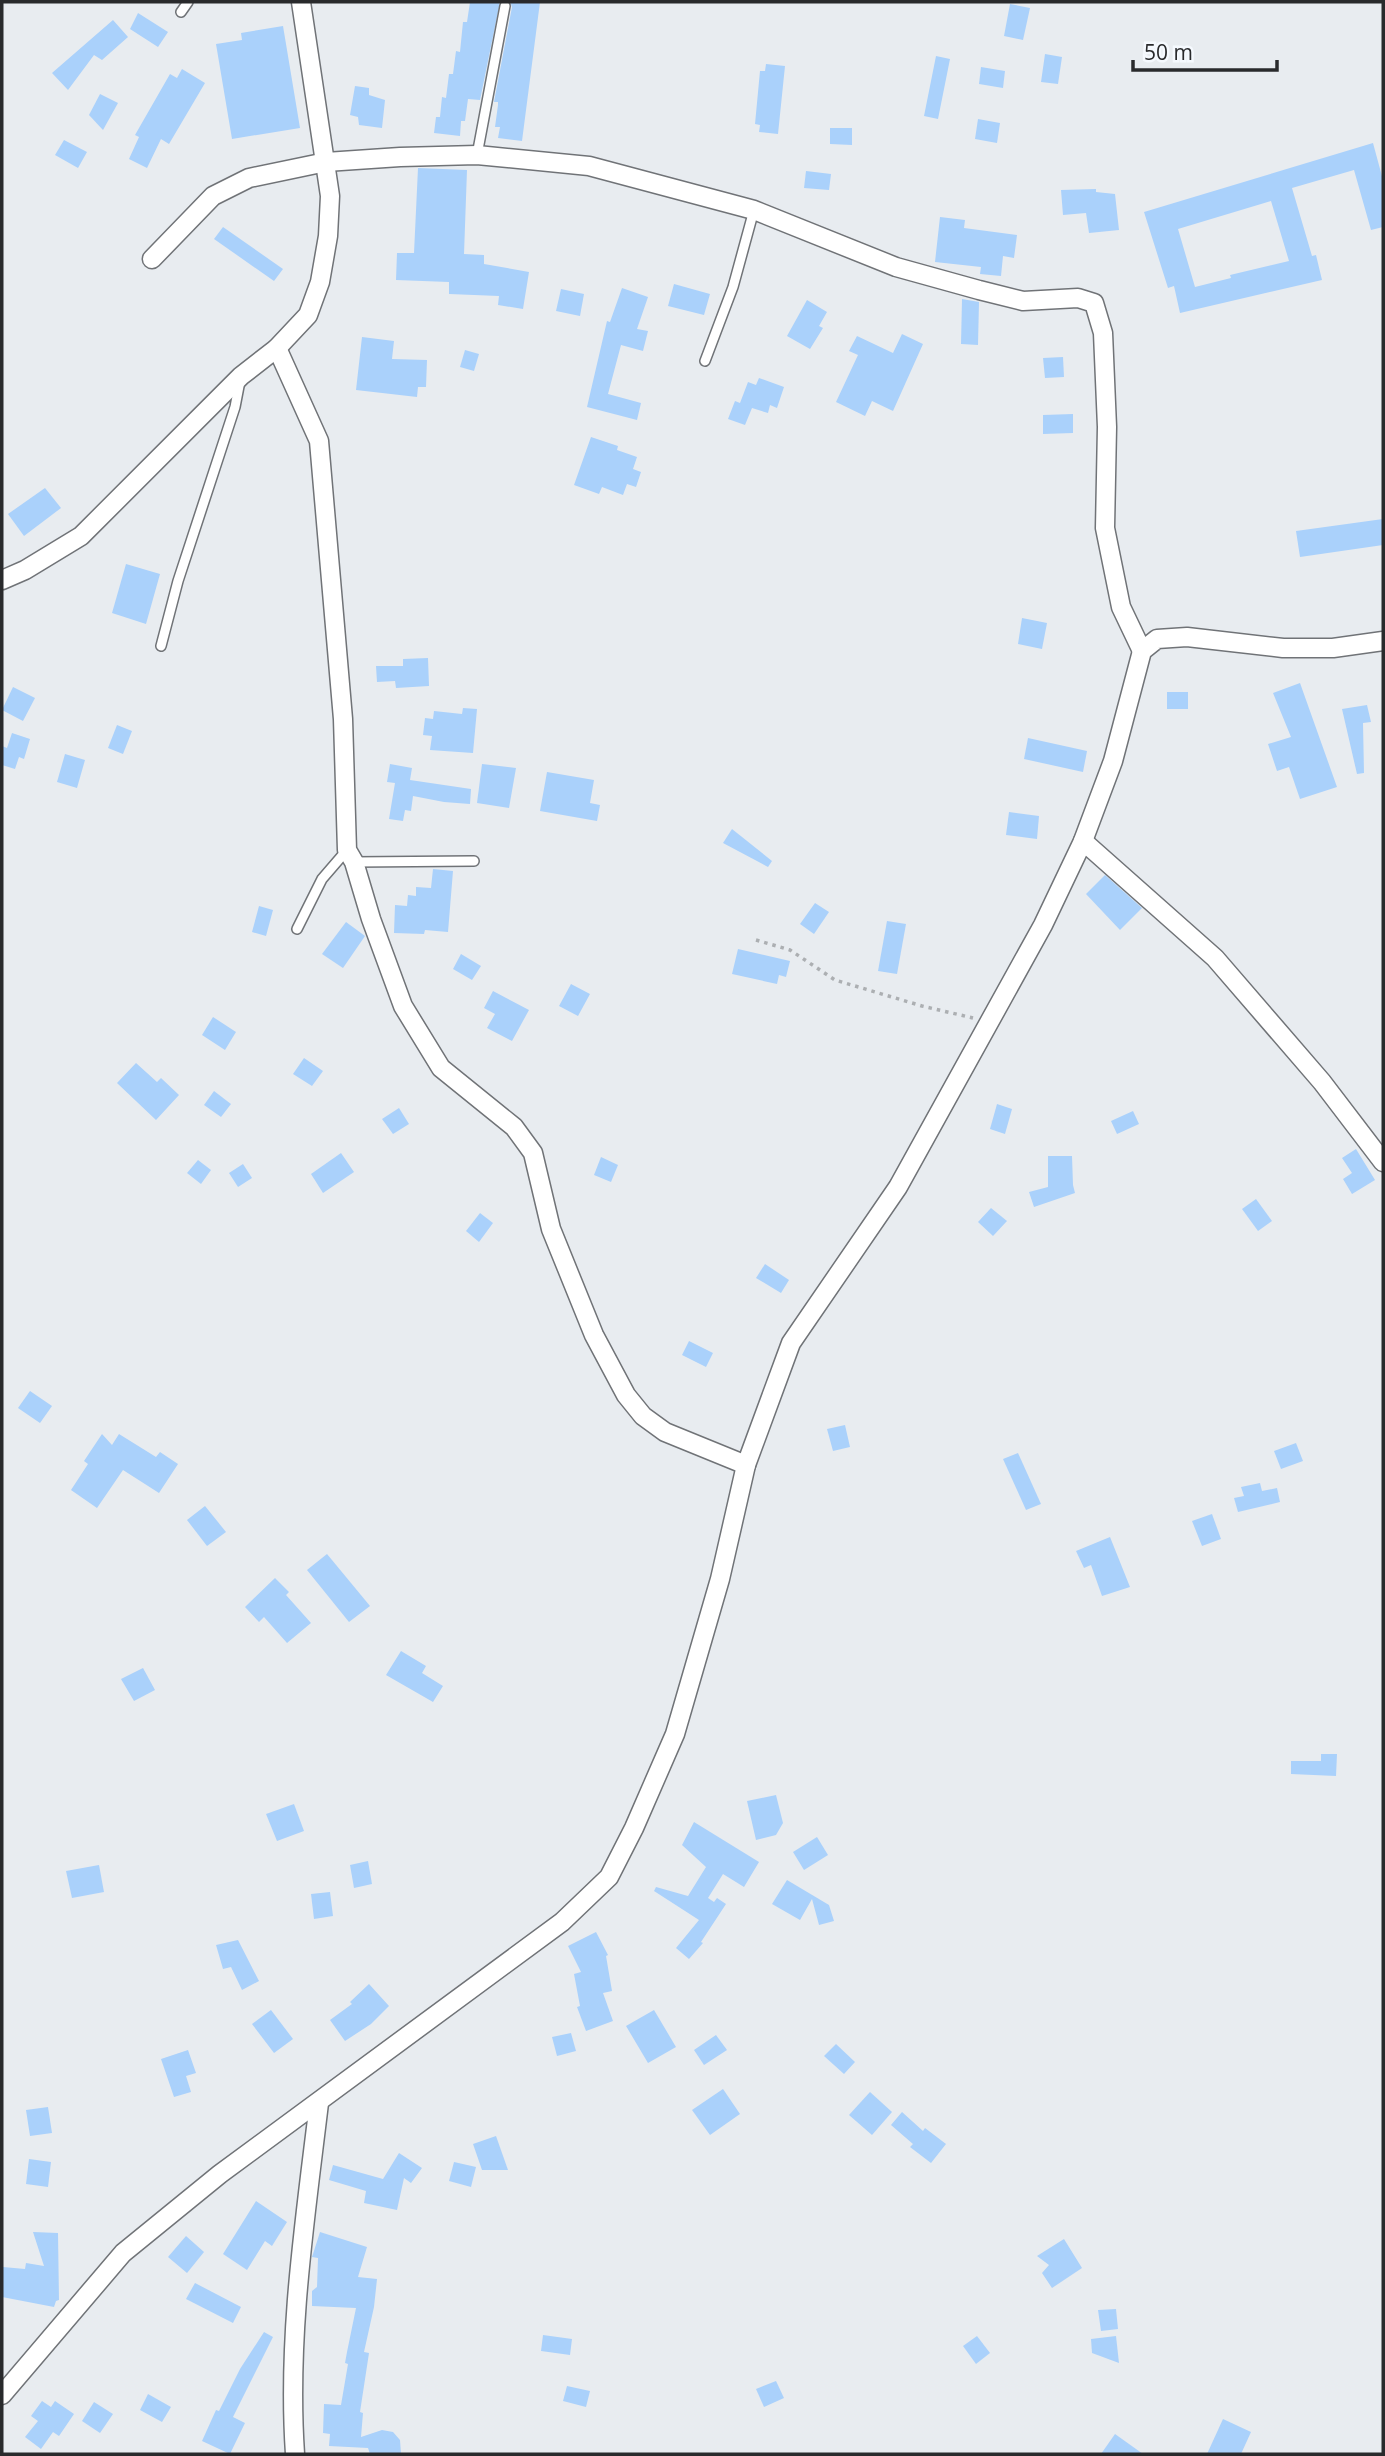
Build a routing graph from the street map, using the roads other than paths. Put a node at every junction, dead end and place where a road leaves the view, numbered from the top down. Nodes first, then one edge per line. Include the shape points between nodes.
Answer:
1 (188, 2) edge
2 (301, 2) edge
3 (505, 6) dead end
4 (181, 12) dead end
5 (477, 155) junction
6 (327, 162) junction
7 (754, 210) junction
8 (152, 259) dead end
9 (278, 348) junction
10 (705, 361) dead end
11 (240, 376) junction
12 (2, 580) edge
13 (1383, 641) edge
14 (161, 646) dead end
15 (1142, 651) junction
16 (1083, 841) junction
17 (350, 856) junction
18 (474, 861) dead end
19 (297, 929) dead end
20 (1383, 1162) edge
21 (746, 1465) junction
22 (319, 2103) junction
23 (2, 2395) edge
24 (295, 2454) edge

1 - 4 lane
2 - 6 street
3 - 5 lane
5 - 6 street
5 - 7 street via 589,166
6 - 8 street via 249,178 213,196
6 - 9 street via 328,236 320,282 308,314
7 - 10 lane via 733,287
7 - 15 street via 896,267 979,290 1023,301 1078,298 1094,303 1103,334 1105,528 1121,607
9 - 11 street
9 - 17 street via 319,441
11 - 12 street via 81,536
11 - 14 lane via 236,407
13 - 15 street via 1283,649 1188,636 1157,639
15 - 16 street via 1114,761
16 - 20 street via 1215,958 1322,1082
16 - 21 street via 1043,925 898,1187 791,1343
17 - 18 lane
17 - 19 lane via 322,879
17 - 21 street via 404,1006 441,1068 514,1127 533,1153 551,1229 594,1335 626,1395 643,1416 665,1432
21 - 22 street via 720,1579 675,1734 609,1877 562,1922
22 - 23 street via 220,2174 123,2253
22 - 24 street via 293,2347

